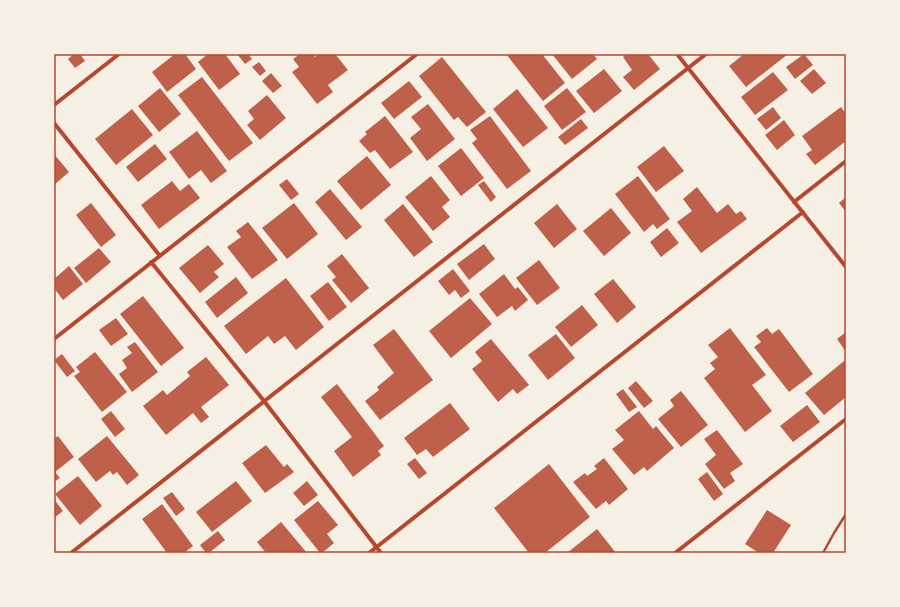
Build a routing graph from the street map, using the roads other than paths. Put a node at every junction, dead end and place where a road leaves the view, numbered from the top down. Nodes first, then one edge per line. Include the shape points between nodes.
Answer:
1 (119, 54) edge
2 (417, 54) edge
3 (677, 54) edge
4 (706, 54) edge
5 (688, 68) junction
6 (54, 105) edge
7 (54, 123) edge
8 (846, 161) edge
9 (794, 202) junction
10 (803, 212) junction
11 (160, 256) junction
12 (151, 262) junction
13 (846, 267) edge
14 (54, 339) edge
15 (264, 401) junction
16 (846, 419) edge
17 (376, 548) junction
18 (71, 553) edge
19 (369, 553) edge
20 (381, 553) edge
21 (675, 553) edge

1 - 6 street
2 - 11 street
3 - 5 street
4 - 5 street
5 - 9 street
5 - 15 street
7 - 11 street
8 - 9 street
9 - 10 street
10 - 13 street
10 - 17 street
11 - 12 street
12 - 14 street
12 - 15 street
15 - 17 street
15 - 18 street
16 - 21 street
17 - 19 street
17 - 20 street

